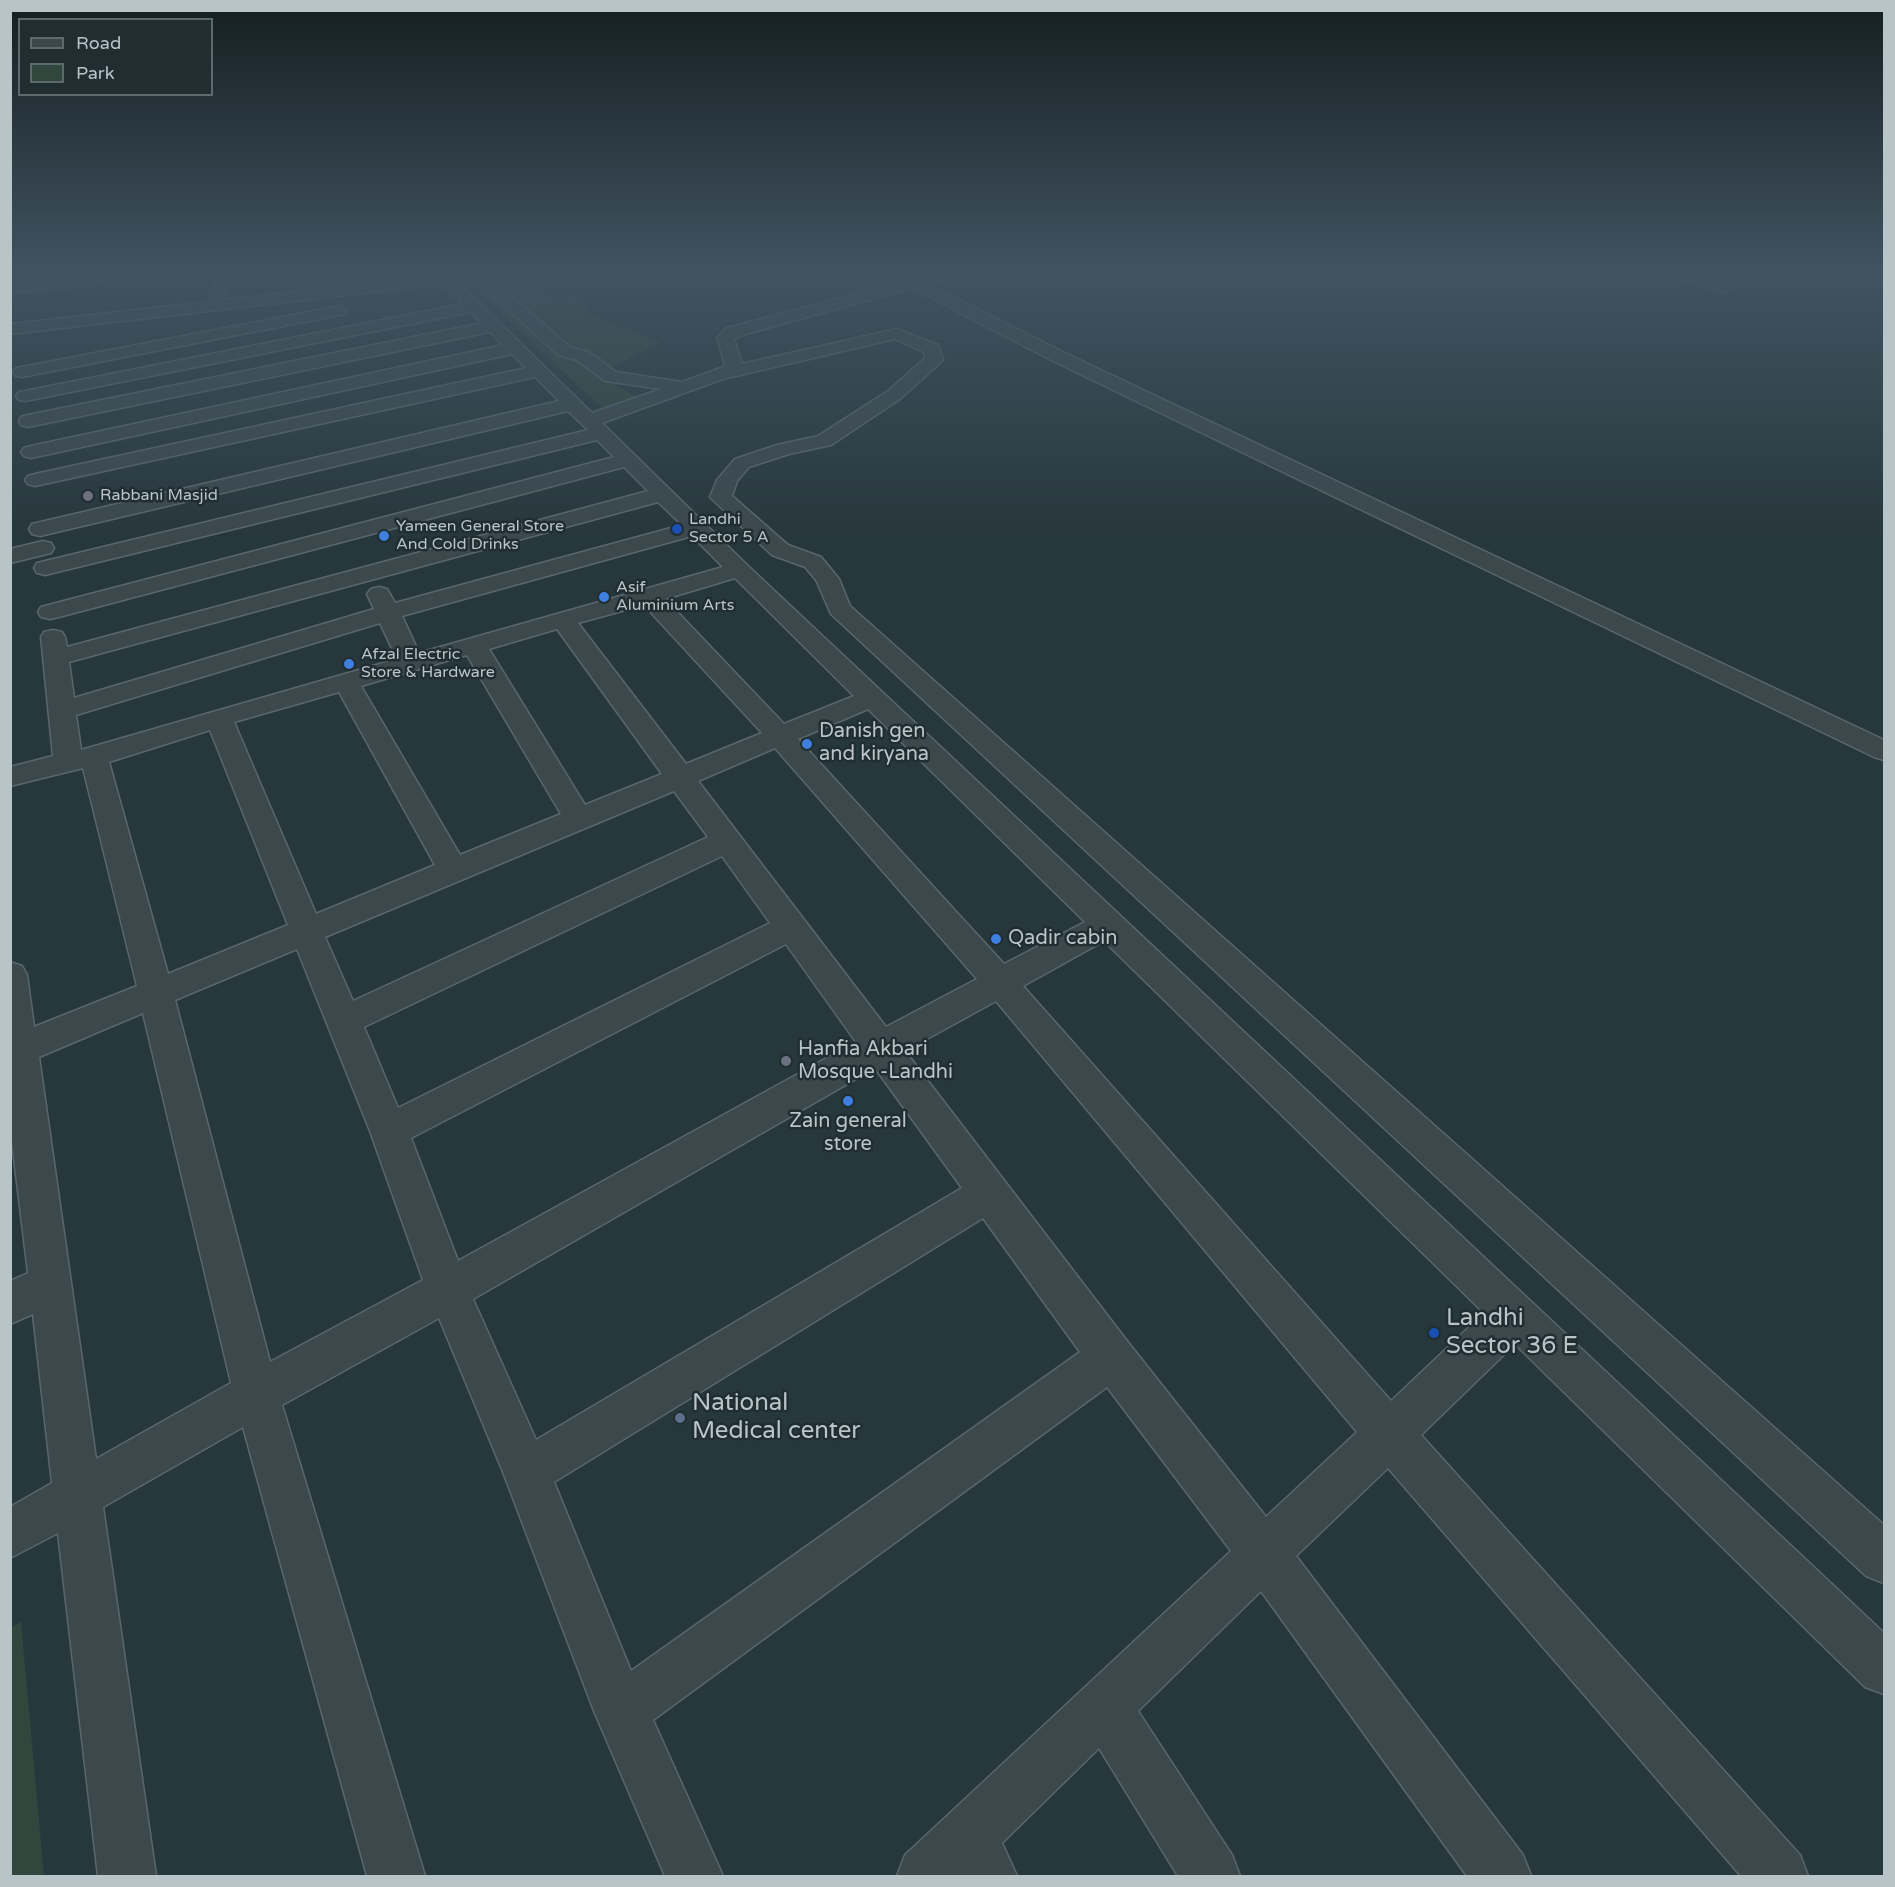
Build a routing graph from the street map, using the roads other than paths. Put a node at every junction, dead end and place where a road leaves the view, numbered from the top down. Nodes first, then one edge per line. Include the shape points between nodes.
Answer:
1 (43, 360) edge
2 (208, 360) edge
3 (263, 360) edge
4 (327, 360) edge
5 (459, 360) edge
6 (528, 360) edge
7 (588, 360) edge
8 (733, 360) edge
9 (784, 360) edge
10 (934, 360) edge
11 (1066, 360) edge
12 (18, 364) edge
13 (539, 371) junction
14 (268, 372) junction
15 (724, 374) junction
16 (686, 387) junction
17 (25, 396) junction
18 (283, 398) junction
19 (572, 405) junction
20 (297, 424) junction
21 (595, 427) junction
22 (27, 436) junction
23 (628, 460) junction
24 (316, 465) junction
25 (662, 494) junction
26 (334, 498) junction
27 (40, 522) junction
28 (697, 528) junction
29 (347, 533) junction
30 (10, 556) edge
31 (739, 570) junction
32 (369, 572) junction
33 (649, 596) junction
34 (50, 612) junction
35 (387, 612) junction
36 (563, 620) junction
37 (474, 646) junction
38 (56, 658) junction
39 (411, 663) junction
40 (346, 682) junction
41 (872, 698) junction
42 (62, 710) junction
43 (219, 718) junction
44 (780, 736) junction
45 (1884, 751) edge
46 (81, 759) junction
47 (10, 777) edge
48 (680, 778) junction
49 (579, 819) junction
50 (728, 841) junction
51 (453, 870) junction
52 (1108, 924) junction
53 (791, 927) junction
54 (306, 931) junction
55 (10, 975) edge
56 (999, 981) junction
57 (156, 994) junction
58 (344, 1021) junction
59 (16, 1030) edge
60 (880, 1047) junction
61 (389, 1131) junction
62 (21, 1147) edge
63 (989, 1193) junction
64 (51, 1284) junction
65 (448, 1290) junction
66 (10, 1303) edge
67 (1515, 1314) junction
68 (1112, 1357) junction
69 (256, 1394) junction
70 (1389, 1434) junction
71 (526, 1472) junction
72 (78, 1496) junction
73 (10, 1534) edge
74 (1264, 1554) junction
75 (1884, 1558) edge
76 (1884, 1668) edge
77 (1104, 1707) junction
78 (621, 1711) junction
79 (977, 1857) edge
80 (127, 1876) edge
81 (396, 1876) edge
82 (694, 1876) edge
83 (926, 1876) edge
84 (1211, 1876) edge
85 (1502, 1876) edge
86 (1779, 1876) edge

1 - 12 street
2 - 17 street
3 - 14 street
4 - 14 street
5 - 18 street
6 - 13 street
7 - 16 street via 611,378
8 - 15 street via 734,364
9 - 15 street
10 - 75 street via 894,395 824,441 742,463 727,480 721,497 780,550 813,562 827,579 839,609
11 - 45 street
12 - 17 street
13 - 19 street
13 - 20 street
14 - 18 street
14 - 22 street
15 - 16 street
16 - 21 street
17 - 22 street
18 - 20 street
18 - 22 street
19 - 21 street
19 - 24 street
20 - 24 street
20 - 27 street
21 - 23 street
21 - 26 street
22 - 27 street
23 - 25 street
23 - 29 street
24 - 26 street
24 - 27 street
25 - 28 street
25 - 32 street
26 - 27 street
26 - 29 street
27 - 30 street
27 - 34 street
28 - 31 street
28 - 35 street
29 - 32 street
29 - 34 street
31 - 33 street
31 - 41 street
32 - 35 street
32 - 38 street
33 - 36 street
33 - 44 street
34 - 38 street
35 - 39 street
35 - 42 street
36 - 37 street
36 - 48 street
37 - 39 street
37 - 49 street
38 - 42 street
39 - 40 street
40 - 43 street
40 - 51 street
41 - 44 street
41 - 52 street
42 - 46 street
43 - 46 street
43 - 54 street
44 - 48 street
44 - 56 street
46 - 47 street
46 - 57 street
48 - 49 street
48 - 50 street
49 - 51 street
50 - 53 street
50 - 58 street
51 - 54 street
52 - 56 street
52 - 67 street
53 - 60 street
53 - 61 street
54 - 57 street
54 - 58 street
55 - 59 street
56 - 60 street
56 - 70 street
57 - 59 street
57 - 69 street
58 - 61 street
59 - 62 street
60 - 63 street
60 - 65 street
61 - 65 street
62 - 64 street
63 - 68 street
63 - 71 street
64 - 66 street
64 - 72 street
65 - 69 street
65 - 71 street
67 - 70 street
67 - 76 street
68 - 74 street
68 - 78 street
69 - 72 street
69 - 81 street
70 - 74 street
70 - 86 street
71 - 78 street
72 - 73 street
72 - 80 street
74 - 77 street
74 - 85 street
77 - 79 street
77 - 84 street
78 - 82 street
79 - 83 street

